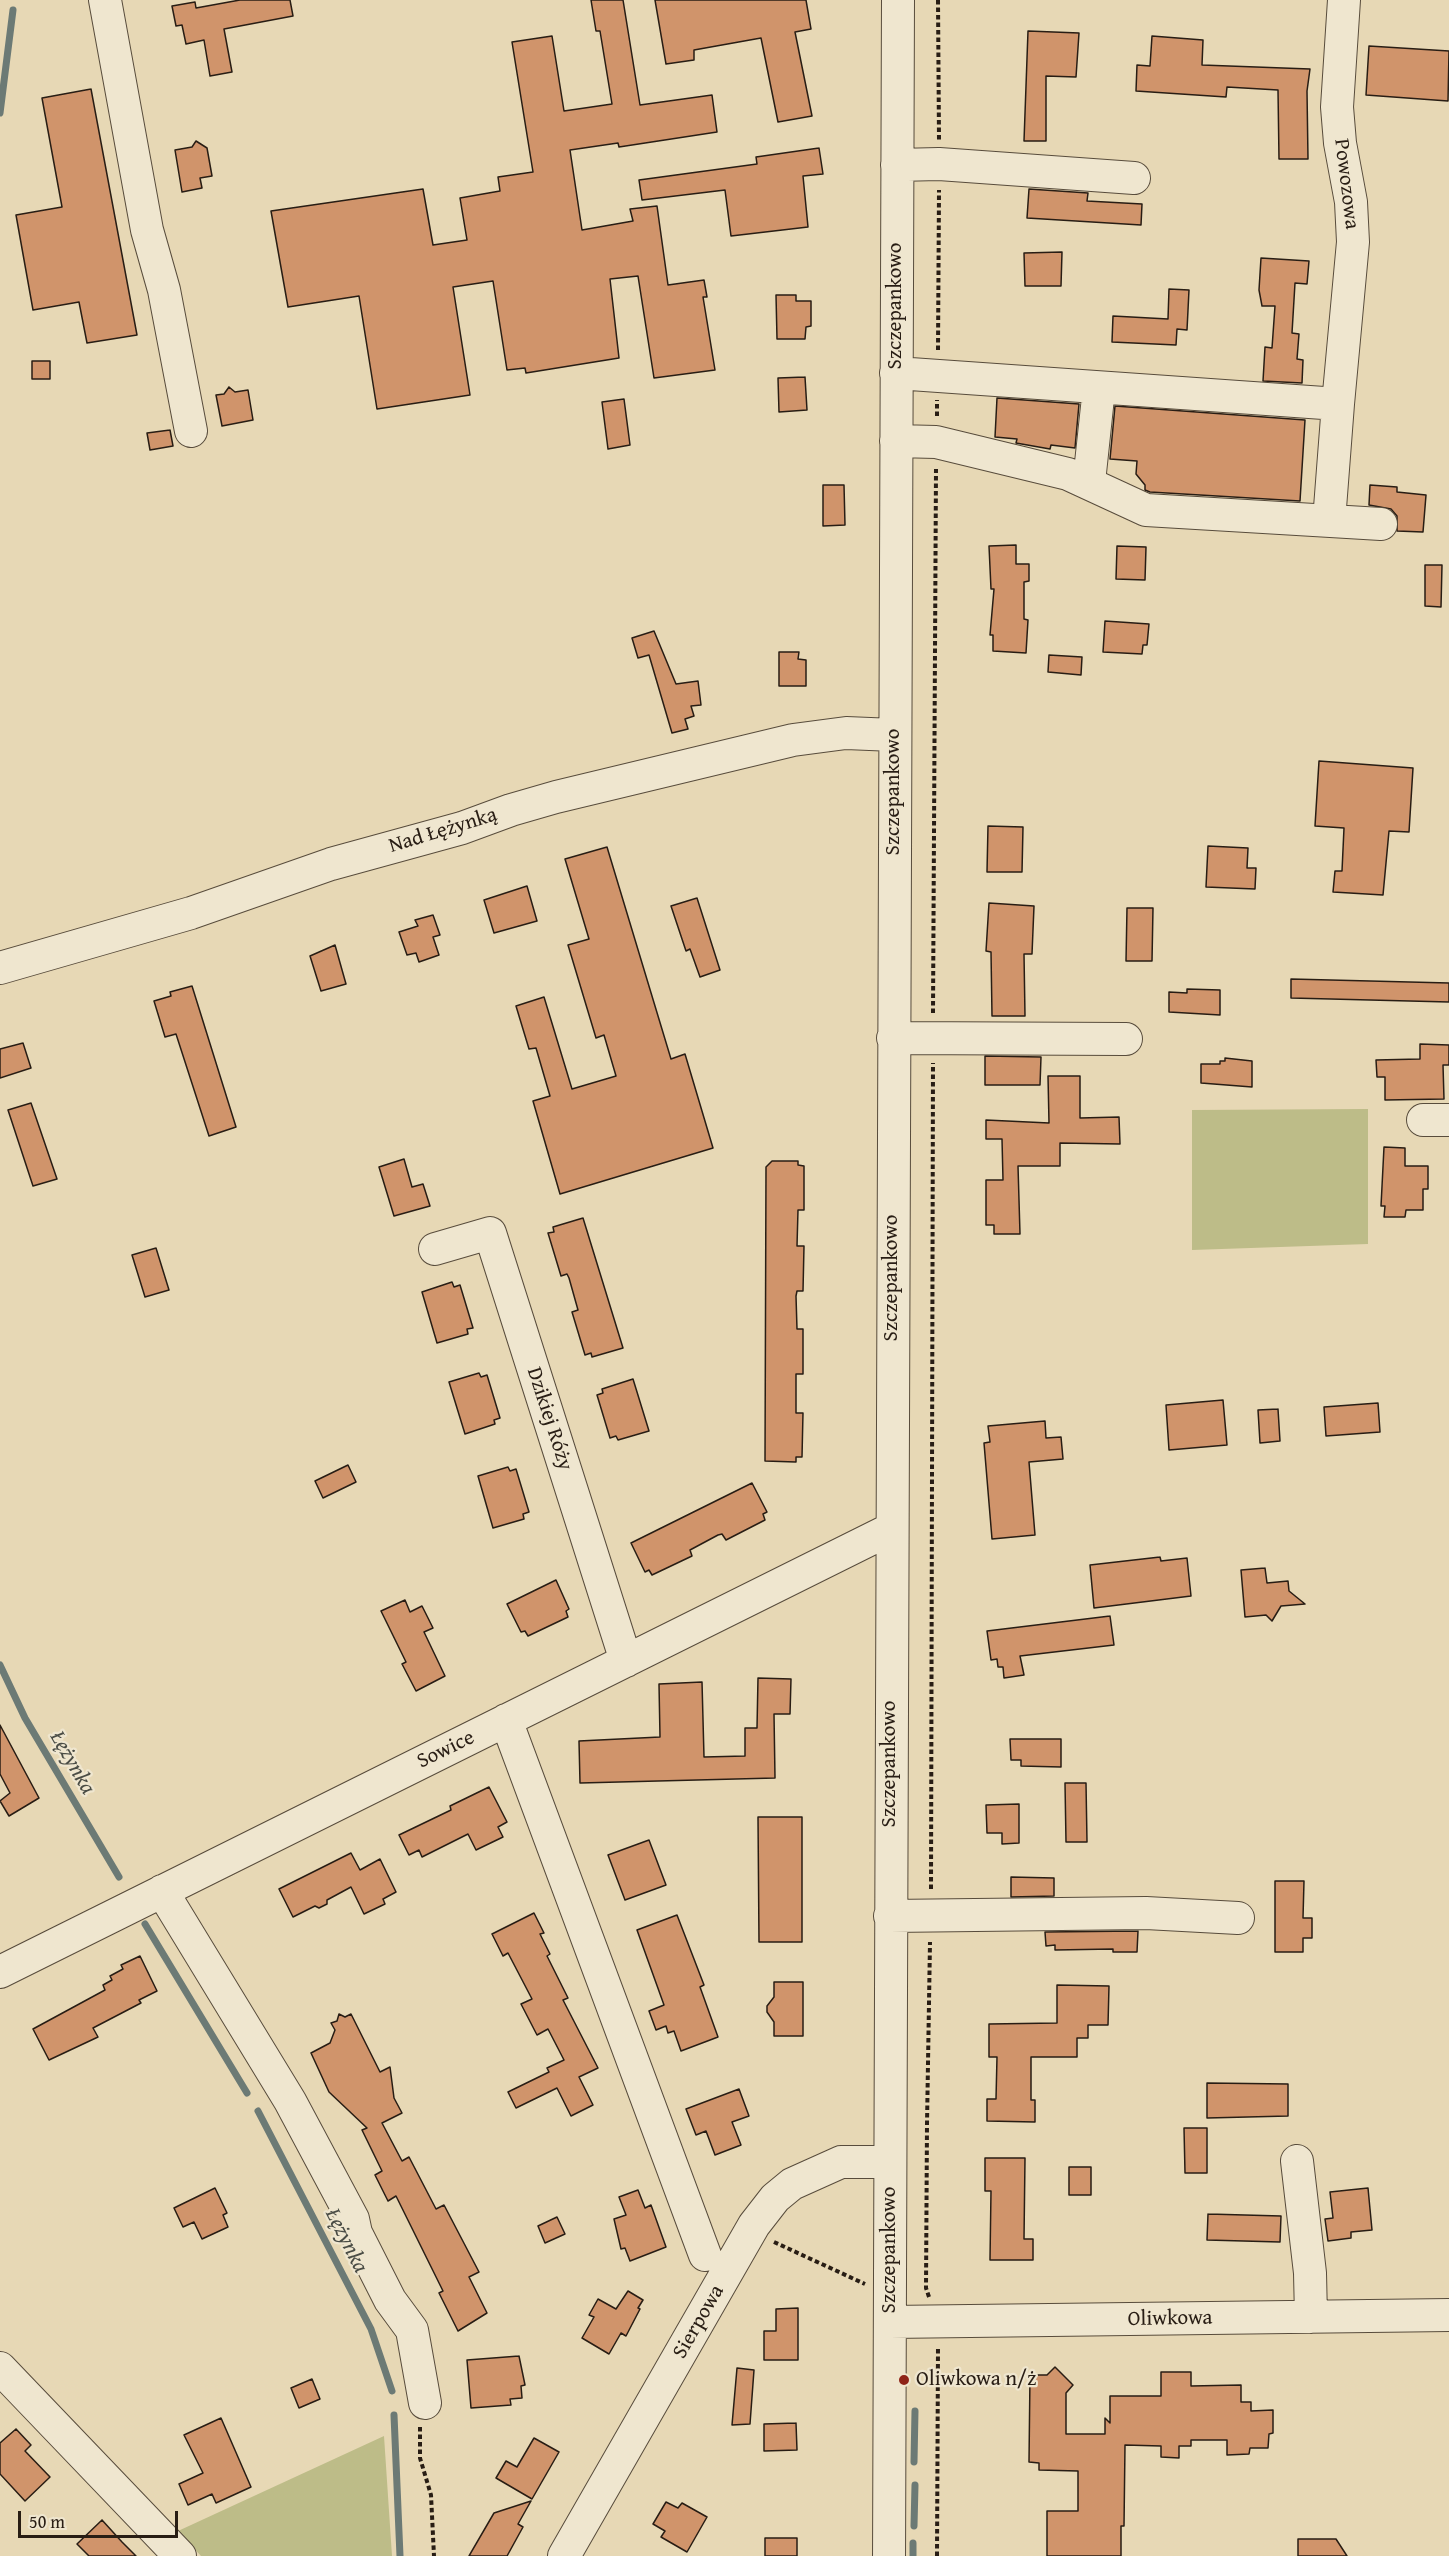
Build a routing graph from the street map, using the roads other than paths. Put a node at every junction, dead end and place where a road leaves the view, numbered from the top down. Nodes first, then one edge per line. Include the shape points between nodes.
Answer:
1 (105, 0) edge
2 (898, 0) edge
3 (1344, 0) edge
4 (897, 165) junction
5 (1134, 178) dead end
6 (896, 373) junction
7 (1099, 388) junction
8 (1338, 404) junction
9 (192, 431) dead end
10 (896, 441) junction
11 (1089, 482) junction
12 (1329, 521) junction
13 (1381, 524) dead end
14 (894, 735) junction
15 (0, 968) edge
16 (893, 1038) junction
17 (1125, 1039) dead end
18 (435, 1249) dead end
19 (891, 1529) junction
20 (626, 1661) junction
21 (506, 1720) junction
22 (162, 1891) junction
23 (890, 1917) junction
24 (1238, 1918) dead end
25 (0, 1972) edge
26 (1297, 2161) dead end
27 (890, 2162) junction
28 (705, 2255) dead end
29 (1449, 2315) edge
30 (1311, 2317) junction
31 (890, 2322) junction
32 (0, 2368) edge
33 (425, 2403) road end
34 (180, 2556) edge
35 (564, 2556) edge
36 (889, 2556) edge

1 - 9 street via 147,231 164,290
2 - 4 street, Szczepankowo
3 - 8 street, Powozowa via 1337,107 1353,242
4 - 5 street via 939,164
4 - 6 street, Szczepankowo
6 - 7 street
6 - 10 street, Szczepankowo
7 - 8 street
7 - 11 street
8 - 12 street, Powozowa
10 - 11 street via 936,442 984,452
10 - 14 street, Szczepankowo
11 - 12 street via 1146,510
12 - 13 street
14 - 15 street, Nad Łężynką via 846,733 794,740 556,797 331,864 191,913
14 - 16 street, Szczepankowo
16 - 17 street
16 - 19 street, Szczepankowo
18 - 20 street, Dzikiej Róży via 490,1233
19 - 20 street, Sowice
19 - 23 street, Szczepankowo
20 - 21 street, Sowice
21 - 22 street, Sowice
21 - 28 street
22 - 25 street, Sowice
22 - 33 street via 290,2101 353,2219 356,2233 390,2300 412,2330
23 - 24 street via 1146,1913
23 - 27 street, Szczepankowo
26 - 30 street
27 - 31 street, Szczepankowo
27 - 35 street, Sierpowa via 841,2162 792,2184 775,2198 754,2225
29 - 30 street, Oliwkowa
30 - 31 street, Oliwkowa
31 - 36 street, Szczepankowo
32 - 34 street

